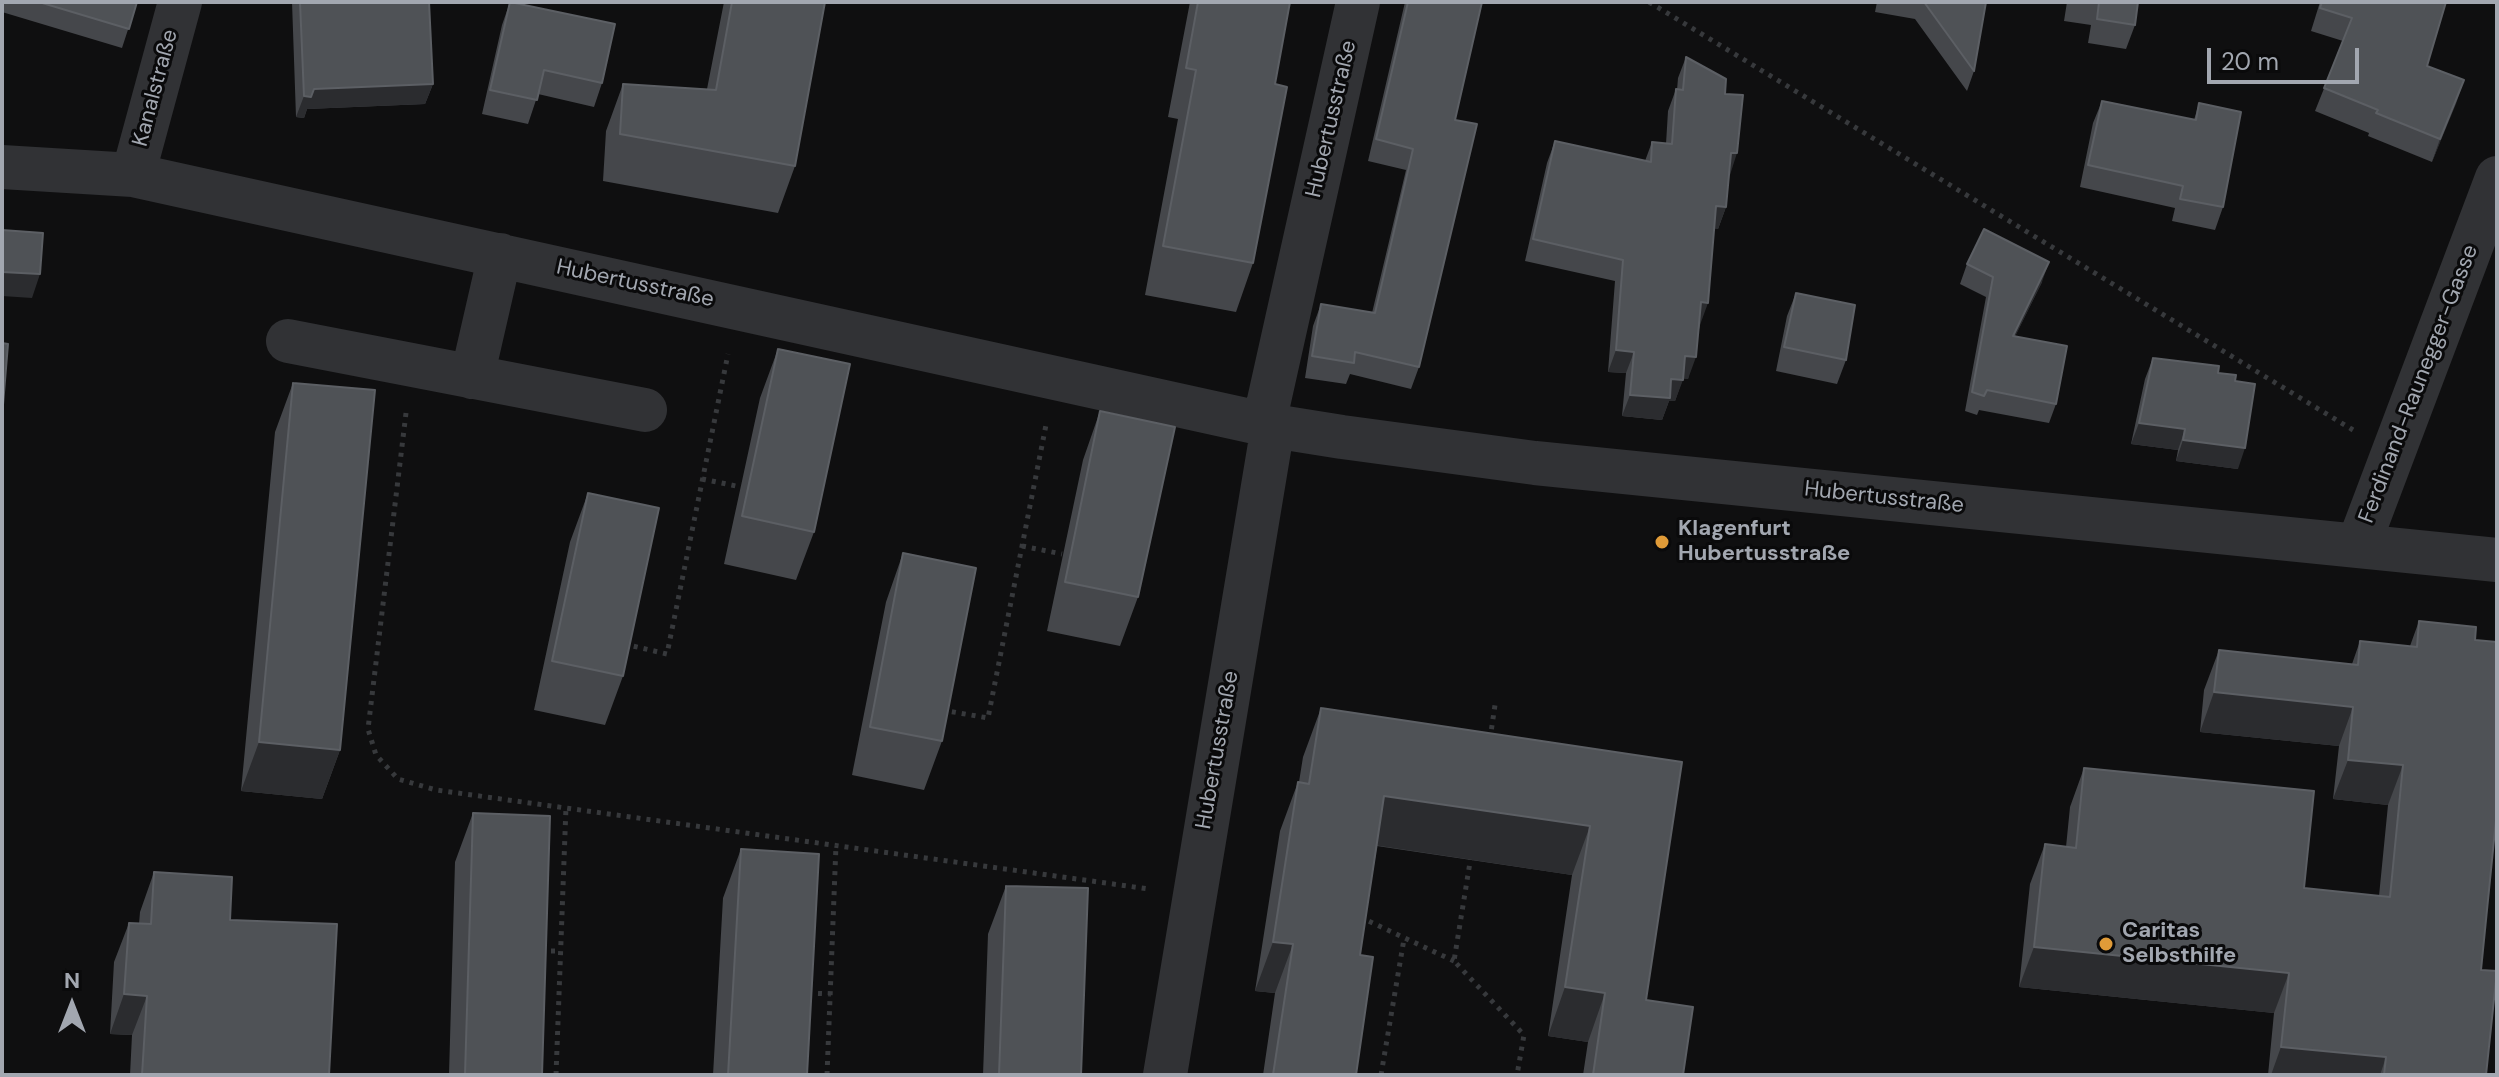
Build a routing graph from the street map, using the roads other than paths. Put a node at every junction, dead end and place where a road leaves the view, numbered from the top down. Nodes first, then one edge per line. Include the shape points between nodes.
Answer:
1 (180, 2) edge
2 (1358, 2) edge
3 (2, 167) edge
4 (133, 175) junction
5 (2497, 178) edge
6 (500, 255) junction
7 (288, 341) dead end
8 (472, 377) junction
9 (645, 410) dead end
10 (1268, 424) junction
11 (2358, 546) junction
12 (2497, 560) edge
13 (1165, 1075) edge

1 - 4 street, Kanalstraße
2 - 10 street, Hubertusstraße
3 - 4 street, Hubertusstraße
4 - 6 street, Hubertusstraße
5 - 11 street, Ferdinand-Raunegger-Gasse
6 - 8 street
6 - 10 street, Hubertusstraße
7 - 8 street
8 - 9 street
10 - 11 street, Hubertusstraße via 1535,463
10 - 13 street, Hubertusstraße
11 - 12 street, Hubertusstraße

